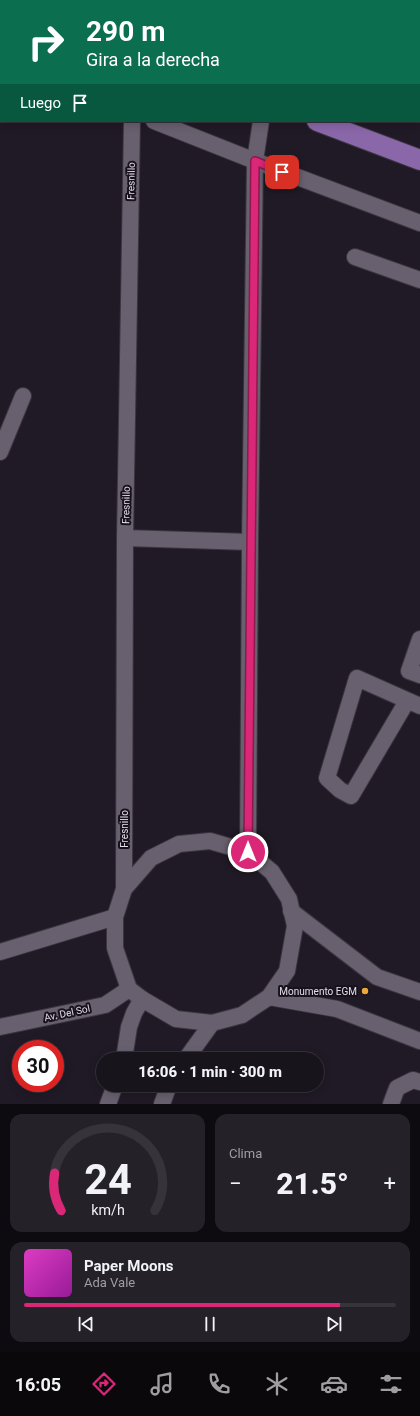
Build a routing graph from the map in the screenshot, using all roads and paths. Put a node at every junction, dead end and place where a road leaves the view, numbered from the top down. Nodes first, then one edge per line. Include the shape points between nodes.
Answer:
1 (132, 122) edge
2 (157, 122) edge
3 (261, 122) edge
4 (320, 122) edge
5 (420, 160) edge
6 (255, 161) junction
7 (420, 223) edge
8 (356, 258) dead end
9 (420, 280) edge
10 (23, 396) dead end
11 (0, 452) edge
12 (125, 538) junction
13 (250, 542) junction
14 (420, 639) edge
15 (420, 675) edge
16 (414, 703) edge
17 (248, 852) junction
18 (124, 889) junction
19 (292, 911) junction
20 (115, 917) junction
21 (0, 952) edge
22 (129, 989) junction
23 (420, 992) edge
24 (269, 997) junction
25 (142, 999) junction
26 (212, 1023) junction
27 (0, 1027) edge
28 (420, 1041) edge
29 (125, 1052) edge
30 (191, 1052) edge
31 (420, 1082) edge
32 (112, 1092) edge
33 (166, 1092) edge
34 (108, 1104) edge
35 (162, 1104) edge
36 (391, 1104) edge

1 - 12 street, Fresnillo
2 - 6 street
3 - 6 street
4 - 5 main road
6 - 7 street
6 - 13 street
8 - 9 street
10 - 11 street
12 - 13 street
12 - 18 street, Fresnillo
13 - 17 street
14 - 15 street via 409,671
16 - 16 street via 357,678 327,778 351,796
17 - 18 street via 210,841 179,844 151,858
17 - 19 street via 272,872 289,899
18 - 20 street
19 - 23 street via 377,977
19 - 24 street via 295,926 287,970
20 - 21 street
20 - 22 street via 115,948
22 - 25 street
22 - 27 street, Av. Del Sol via 105,1005
24 - 26 street via 242,1015
24 - 28 street via 337,1009
25 - 26 street via 176,1019
25 - 29 street via 129,1027
26 - 30 street
31 - 36 street via 413,1080 397,1088
32 - 34 street
33 - 35 street

